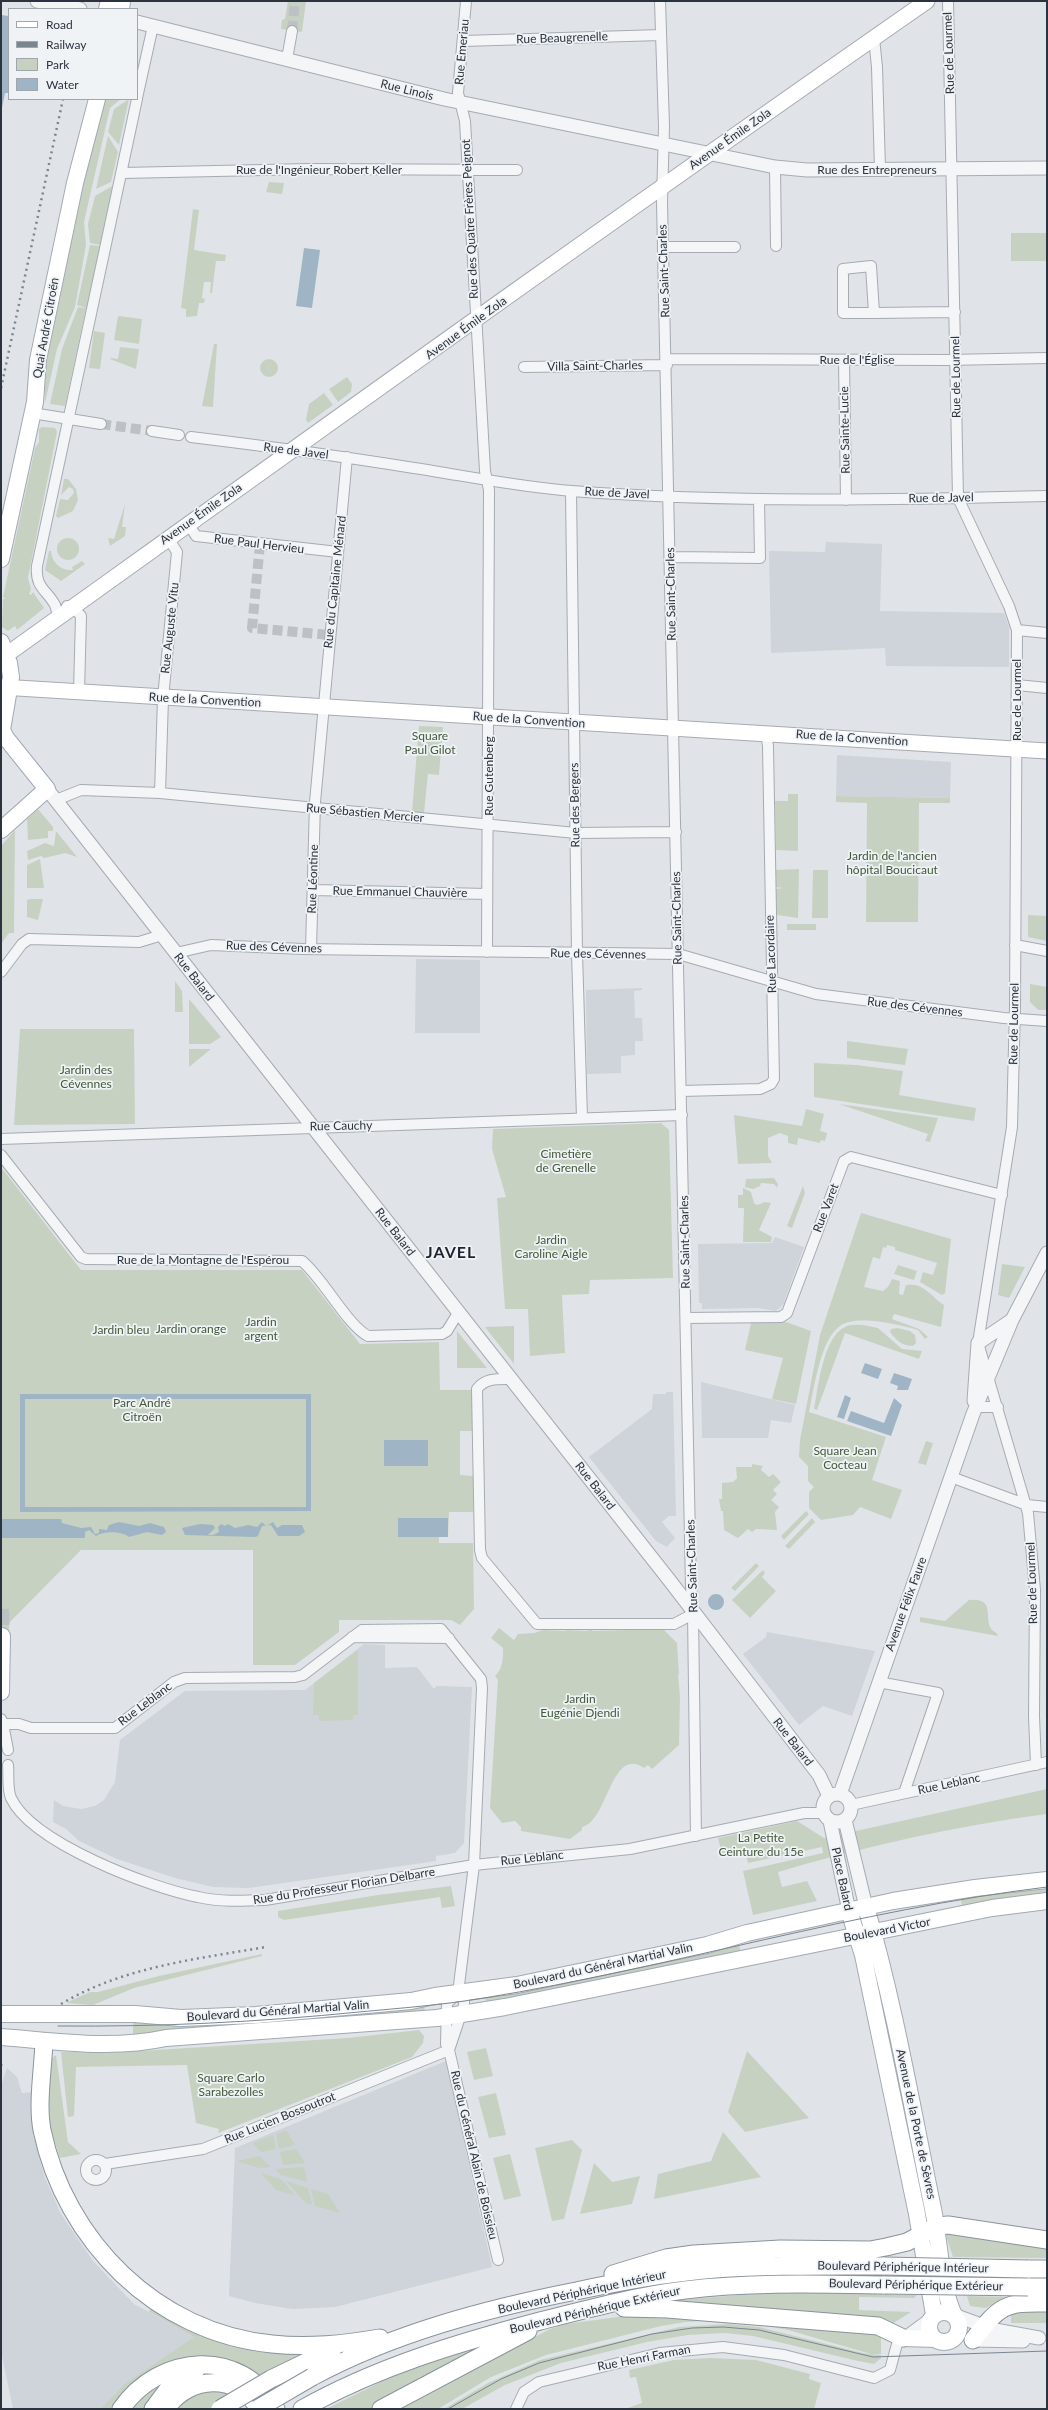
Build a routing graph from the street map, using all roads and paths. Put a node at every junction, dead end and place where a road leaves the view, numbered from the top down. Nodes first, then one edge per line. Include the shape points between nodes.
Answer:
1 (37, 1) edge
2 (466, 1) edge
3 (660, 1) edge
4 (927, 1) edge
5 (948, 1) edge
6 (73, 8) edge
7 (138, 22) edge
8 (153, 26) junction
9 (292, 31) tunnel mouth
10 (661, 35) junction
11 (874, 38) junction
12 (463, 41) junction
13 (288, 59) junction
14 (138, 94) edge
15 (97, 100) edge
16 (137, 100) edge
17 (461, 102) junction
18 (664, 144) junction
19 (709, 154) junction
20 (775, 167) junction
21 (1047, 168) edge
22 (880, 169) junction
23 (953, 169) junction
24 (467, 170) junction
25 (517, 170) dead end
26 (122, 173) junction
27 (662, 187) junction
28 (776, 246) dead end
29 (664, 247) junction
30 (736, 247) dead end
31 (955, 312) junction
32 (874, 313) junction
33 (475, 322) junction
34 (1047, 358) edge
35 (844, 360) junction
36 (956, 360) junction
37 (667, 362) junction
38 (524, 367) dead end
39 (32, 413) junction
40 (68, 419) junction
41 (101, 424) tunnel mouth
42 (152, 431) tunnel mouth
43 (179, 435) dead end
44 (191, 437) dead end
45 (292, 451) junction
46 (347, 457) junction
47 (487, 480) junction
48 (571, 491) junction
49 (669, 496) junction
50 (1047, 496) edge
51 (958, 498) junction
52 (759, 499) junction
53 (846, 500) junction
54 (188, 523) junction
55 (168, 538) junction
56 (338, 552) junction
57 (671, 557) junction
58 (1, 559) edge
59 (73, 607) junction
60 (57, 612) junction
61 (1017, 630) junction
62 (1047, 632) edge
63 (3, 650) edge
64 (1017, 685) junction
65 (6, 687) edge
66 (1047, 688) edge
67 (80, 692) junction
68 (163, 698) junction
69 (323, 707) junction
70 (488, 717) junction
71 (574, 723) junction
72 (674, 728) junction
73 (766, 733) junction
74 (1017, 749) junction
75 (1047, 751) edge
76 (160, 793) junction
77 (52, 794) junction
78 (315, 809) junction
79 (489, 825) junction
80 (1, 830) edge
81 (676, 832) junction
82 (576, 833) junction
83 (313, 890) junction
84 (487, 894) junction
85 (162, 935) junction
86 (1015, 945) junction
87 (311, 949) junction
88 (1047, 951) edge
89 (487, 952) junction
90 (176, 953) junction
91 (577, 953) junction
92 (678, 954) junction
93 (1, 972) edge
94 (772, 981) junction
95 (1014, 1019) junction
96 (1047, 1021) edge
97 (681, 1091) junction
98 (682, 1115) junction
99 (582, 1118) junction
100 (311, 1127) junction
101 (1, 1139) edge
102 (1, 1155) edge
103 (1002, 1195) junction
104 (1047, 1253) edge
105 (458, 1313) junction
106 (686, 1318) junction
107 (1012, 1320) junction
108 (978, 1343) junction
109 (995, 1358) junction
110 (988, 1376) junction
111 (510, 1379) junction
112 (998, 1407) junction
113 (974, 1411) junction
114 (951, 1477) junction
115 (1027, 1505) junction
116 (1047, 1507) edge
117 (694, 1614) junction
118 (2, 1636) edge
119 (878, 1682) junction
120 (1, 1692) edge
121 (2, 1721) edge
122 (6, 1743) edge
123 (1047, 1762) edge
124 (8, 1765) dead end
125 (1036, 1765) junction
126 (904, 1793) junction
127 (834, 1795) junction
128 (851, 1805) junction
129 (827, 1817) junction
130 (845, 1820) junction
131 (696, 1836) junction
132 (474, 1865) junction
133 (1047, 1880) edge
134 (1047, 1900) edge
135 (866, 1907) junction
136 (849, 1911) junction
137 (873, 1933) junction
138 (856, 1936) junction
139 (728, 1961) joint
140 (458, 1992) junction
141 (1, 2014) edge
142 (44, 2014) junction
143 (453, 2019) junction
144 (1, 2038) edge
145 (44, 2042) junction
146 (450, 2050) junction
147 (104, 2164) dead end
148 (937, 2226) junction
149 (921, 2235) junction
150 (1047, 2240) edge
151 (498, 2260) dead end
152 (1047, 2269) edge
153 (1047, 2287) edge
154 (532, 2300) junction
155 (1047, 2303) edge
156 (598, 2307) junction
157 (934, 2315) junction
158 (954, 2315) junction
159 (554, 2318) junction
160 (416, 2332) junction
161 (978, 2333) junction
162 (903, 2338) junction
163 (1043, 2338) edge
164 (935, 2339) junction
165 (954, 2339) junction
166 (344, 2344) junction
167 (213, 2365) junction
168 (308, 2369) junction
169 (121, 2409) edge
170 (152, 2409) edge
171 (166, 2409) edge
172 (220, 2409) edge
173 (258, 2409) edge
174 (276, 2409) edge
175 (302, 2409) edge
176 (381, 2409) edge
177 (516, 2409) edge

1 - 6 street
2 - 12 street, Rue Emeriau
3 - 10 street, Rue Saint-Charles
4 - 11 main road, Avenue Émile Zola
5 - 23 street, Rue de Lourmel
7 - 8 street, Rue Linois
8 - 13 street, Rue Linois
8 - 14 street
9 - 13 street
10 - 12 street, Rue Beaugrenelle
10 - 18 street, Rue Saint-Charles
11 - 19 main road, Avenue Émile Zola
11 - 22 street
12 - 17 street, Rue Emeriau via 458,93
13 - 17 street, Rue Linois
15 - 39 main road, Quai André Citroën via 75,183 38,360
16 - 26 street
17 - 18 street, Rue Linois
17 - 24 street, Rue des Quatre Frères Peignot via 465,121
18 - 19 street, Rue Linois
18 - 27 street, Rue Saint-Charles
19 - 20 street, Rue des Entrepreneurs
19 - 27 main road, Avenue Émile Zola
20 - 22 street, Rue des Entrepreneurs via 807,170
20 - 28 street
21 - 23 street, Rue des Entrepreneurs
22 - 23 street, Rue des Entrepreneurs
23 - 31 street, Rue de Lourmel
24 - 25 street, Rue de l'Ingénieur Robert Keller
24 - 26 street, Rue de l'Ingénieur Robert Keller via 310,169
24 - 33 street, Rue des Quatre Frères Peignot
26 - 40 street
27 - 29 street, Rue Saint-Charles
27 - 33 main road, Avenue Émile Zola
29 - 30 street
29 - 37 street, Rue Saint-Charles
31 - 32 street
31 - 36 street, Rue de Lourmel
32 - 32 street via 871,266 843,269 843,313
33 - 45 main road, Avenue Émile Zola
33 - 47 street, Rue des Quatre Frères Peignot
34 - 36 street, Rue de l'Église
35 - 36 street, Rue de l'Église
35 - 37 street, Rue de l'Église
35 - 53 street, Rue Sainte-Lucie
36 - 51 street, Rue de Lourmel
37 - 38 street, Villa Saint-Charles
37 - 49 street, Rue Saint-Charles
39 - 40 street
39 - 58 main road, Quai André Citroën
40 - 41 street
40 - 60 street via 36,571 41,588
42 - 43 street
44 - 45 street, Rue de Javel
45 - 46 street, Rue de Javel
45 - 54 main road, Avenue Émile Zola
46 - 47 street, Rue de Javel
46 - 56 street, Rue du Capitaine Ménard
47 - 48 street, Rue de Javel
47 - 70 street, Rue Gutenberg
48 - 49 street, Rue de Javel
48 - 71 street, Rue des Bergers
49 - 52 street, Rue de Javel
49 - 57 street, Rue Saint-Charles
50 - 51 street, Rue de Javel
51 - 53 street, Rue de Javel
51 - 61 street, Rue de Lourmel via 1006,599
52 - 53 street, Rue de Javel
52 - 57 street via 760,558
54 - 55 main road, Avenue Émile Zola
54 - 56 street, Rue Paul Hervieu via 196,536
55 - 59 main road, Avenue Émile Zola
55 - 68 street, Rue Auguste Vitu via 177,552
56 - 69 street, Rue du Capitaine Ménard
57 - 72 street, Rue Saint-Charles
59 - 60 main road, Avenue Émile Zola
59 - 67 street via 80,616
60 - 63 main road, Avenue Émile Zola
61 - 62 street
61 - 64 street, Rue de Lourmel
63 - 65 main road via 11,672
64 - 66 street
64 - 74 street, Rue de Lourmel
65 - 67 main road, Rue de la Convention
65 - 77 main road, Rue Balard via 3,726 6,738
67 - 68 main road, Rue de la Convention
68 - 69 main road, Rue de la Convention
68 - 76 street, Rue Auguste Vitu
69 - 70 main road, Rue de la Convention
69 - 78 street, Rue du Capitaine Ménard
70 - 71 main road, Rue de la Convention
70 - 79 street, Rue Gutenberg
71 - 72 main road, Rue de la Convention
71 - 82 street, Rue des Bergers
72 - 73 main road, Rue de la Convention
72 - 81 street, Rue Saint-Charles
73 - 74 main road, Rue de la Convention
73 - 94 street, Rue Lacordaire
74 - 75 main road, Rue de la Convention
74 - 86 street, Rue de Lourmel
76 - 77 street, Rue Sébastien Mercier via 81,790
76 - 78 street, Rue Sébastien Mercier
77 - 80 main road
77 - 85 street, Rue Balard
78 - 79 street, Rue Sébastien Mercier
78 - 83 street, Rue Léontine
79 - 82 street, Rue Sébastien Mercier
79 - 84 street, Rue Gutenberg
81 - 82 street, Rue Sébastien Mercier
81 - 92 street, Rue Saint-Charles
82 - 91 street, Rue des Bergers
83 - 84 street, Rue Emmanuel Chauvière
83 - 87 street, Rue Léontine
84 - 89 street, Rue Gutenberg
85 - 90 street, Rue Balard
85 - 93 street via 140,942 29,939 22,944
86 - 88 street
86 - 95 street, Rue de Lourmel
87 - 89 street, Rue des Cévennes
87 - 90 street, Rue des Cévennes via 211,945
89 - 91 street, Rue des Cévennes
90 - 100 street, Rue Balard
91 - 92 street, Rue des Cévennes
91 - 99 street, Rue des Bergers
92 - 94 street, Rue des Cévennes
92 - 97 street, Rue Saint-Charles
94 - 95 street, Rue des Cévennes via 816,994
94 - 97 street, Rue Lacordaire via 774,1079 771,1084 760,1089
95 - 96 street, Rue des Cévennes
95 - 103 street, Rue de Lourmel via 1012,1126
97 - 98 street, Rue Saint-Charles
98 - 99 street, Rue Cauchy
98 - 106 street, Rue Saint-Charles
99 - 100 street, Rue Cauchy
100 - 101 street, Rue Cauchy
100 - 105 street, Rue Balard
102 - 105 street, Rue de la Montagne de l'Espérou via 80,1257 302,1261 358,1328 368,1336 442,1334 447,1331
103 - 106 street, Rue Varet via 847,1158 786,1313 781,1316
103 - 108 street, Rue de Lourmel
104 - 107 street, Avenue Félix Faure
105 - 111 street, Rue Balard
106 - 117 street, Rue Saint-Charles via 691,1586
107 - 108 street, Avenue Félix Faure
107 - 109 street, Avenue Félix Faure
108 - 109 street via 987,1344
108 - 110 street, Rue de Lourmel
108 - 113 street, Avenue Félix Faure
109 - 110 street, Avenue Félix Faure
110 - 112 street, Rue de Lourmel
110 - 113 street, Avenue Félix Faure
111 - 117 street, Rue Balard
111 - 117 street via 491,1379 477,1389 480,1550 487,1564 537,1624 674,1624
112 - 113 street
112 - 115 street, Rue de Lourmel
113 - 114 street, Avenue Félix Faure
114 - 115 street
114 - 119 street, Avenue Félix Faure
115 - 116 street
115 - 125 street, Rue de Lourmel via 1035,1590
117 - 127 street, Rue Balard
117 - 131 street, Rue Saint-Charles
118 - 120 main road
119 - 126 street via 938,1693
119 - 127 street, Avenue Félix Faure
121 - 122 street
121 - 132 street, Rue Leblanc via 31,1728 115,1728 180,1679 295,1677 303,1675 362,1630 439,1628 481,1679
123 - 125 street, Rue Leblanc
124 - 132 street, Rue du Professeur Florian Delbarre via 9,1793 13,1801 52,1837 115,1870 198,1897 230,1901 265,1900
125 - 126 street, Rue Leblanc
126 - 128 street, Rue Leblanc
127 - 128 street via 845,1796
127 - 129 street via 823,1805
128 - 130 street via 850,1814
129 - 130 street via 839,1822
129 - 131 street, Rue Leblanc via 804,1813
129 - 136 street, Place Balard
130 - 135 street, Place Balard
131 - 132 street, Rue Leblanc via 630,1849
132 - 140 street
133 - 135 main road via 975,1888
134 - 137 main road, Boulevard Victor via 992,1908
135 - 136 main road
135 - 137 main road, Place Balard
136 - 138 main road, Place Balard
136 - 140 main road, Boulevard du Général Martial Valin via 747,1933 707,1945 532,1982
137 - 138 main road, Boulevard Victor
137 - 148 main road, Avenue de la Porte de Sèvres via 882,1962
138 - 139 main road, Boulevard Victor
138 - 149 main road, Avenue de la Porte de Sèvres via 863,1955
139 - 143 main road, Boulevard du Général Martial Valin
140 - 142 main road, Boulevard du Général Martial Valin via 403,2002 256,2015 181,2018 135,2014
140 - 143 street via 464,2001
140 - 143 street via 447,2003
141 - 142 main road, Boulevard du Général Martial Valin
142 - 145 main road
143 - 145 main road, Boulevard du Général Martial Valin via 166,2038 128,2044
143 - 146 street
144 - 145 main road, Boulevard du Général Martial Valin
145 - 166 highway via 41,2116 52,2165 74,2214 112,2265 134,2286 163,2306 205,2328 271,2344 309,2347
146 - 147 street, Rue Lucien Bossoutrot via 203,2149
146 - 151 street, Rue du Général Alain de Boissieu
148 - 149 highway
148 - 150 highway via 948,2224
148 - 158 main road, Avenue de la Porte de Sèvres via 948,2301
149 - 154 highway via 900,2244 870,2250 744,2250 666,2258
149 - 157 main road, Avenue de la Porte de Sèvres
152 - 154 highway, Boulevard Périphérique Intérieur, bridge via 786,2266 703,2270 651,2277
153 - 156 highway, Boulevard Périphérique Extérieur, bridge via 813,2284 729,2286 685,2290
154 - 160 highway, Boulevard Périphérique Intérieur
155 - 161 highway via 1008,2305
156 - 159 highway, Boulevard Périphérique Extérieur
156 - 162 highway via 667,2309 878,2326
157 - 158 main road via 943,2312
157 - 162 street
157 - 164 main road via 929,2328
158 - 161 street
158 - 165 main road via 960,2327
159 - 175 highway, Boulevard Périphérique Extérieur via 416,2356 369,2375
159 - 176 highway
160 - 166 highway
160 - 168 highway, Boulevard Périphérique Intérieur
161 - 163 street
161 - 165 main road
162 - 164 main road
162 - 177 street, Rue Henri Farman via 898,2344 890,2370 874,2378 761,2350 690,2348 539,2382 524,2392
164 - 165 main road via 945,2342
166 - 168 highway
167 - 169 highway via 191,2364 165,2373 138,2390
167 - 170 highway via 194,2370 177,2380
167 - 174 highway via 231,2370 245,2378 259,2388
168 - 172 highway, bridge via 249,2391
168 - 173 highway, Boulevard Périphérique Intérieur, bridge
171 - 173 highway via 185,2390 198,2384 214,2382 234,2386 249,2396

